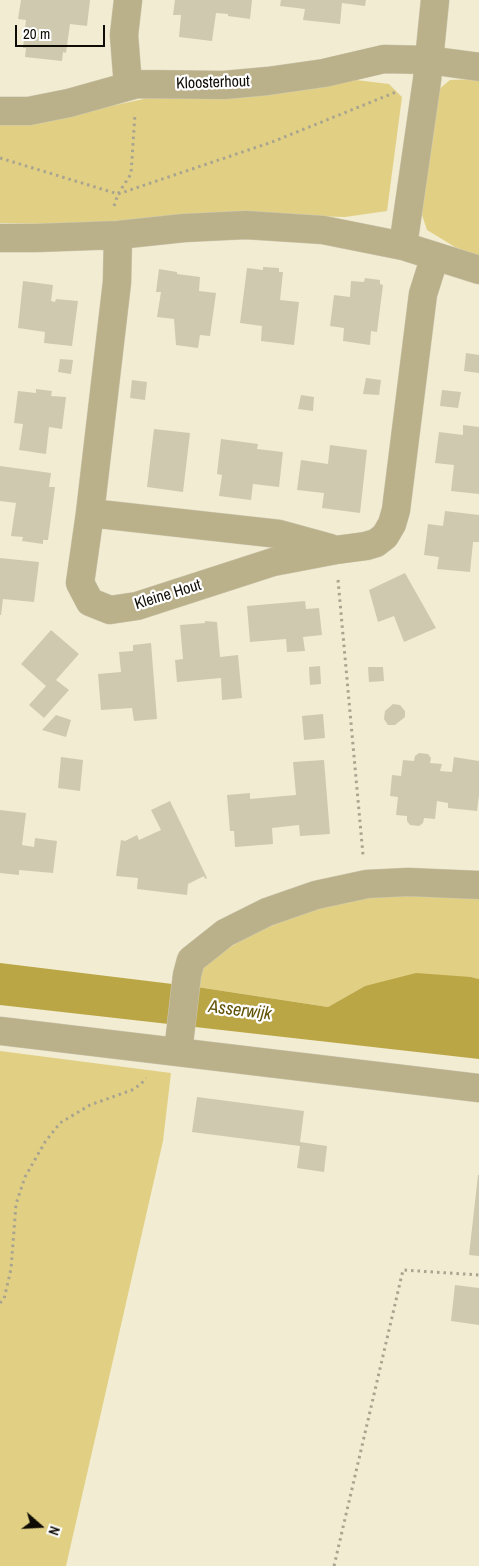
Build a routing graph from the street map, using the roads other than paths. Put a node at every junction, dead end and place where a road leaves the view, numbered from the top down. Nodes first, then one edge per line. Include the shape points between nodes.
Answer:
1 (128, 0) edge
2 (435, 0) edge
3 (479, 67) edge
4 (427, 70) junction
5 (132, 85) junction
6 (0, 111) edge
7 (111, 235) junction
8 (0, 238) edge
9 (403, 246) junction
10 (435, 256) junction
11 (479, 270) edge
12 (90, 513) junction
13 (336, 550) junction
14 (479, 885) edge
15 (0, 1031) edge
16 (174, 1045) junction
17 (479, 1088) edge

1 - 5 street via 124,34
2 - 4 street
3 - 4 street, Kloosterhout
4 - 5 street, Kloosterhout via 384,59 324,73 224,85
4 - 9 street
5 - 6 street, Kloosterhout via 38,110
7 - 8 street
7 - 9 street via 246,225 323,230
7 - 12 street, Kleine Hout via 117,282
9 - 10 street
10 - 11 street
10 - 13 street, Kleine Hout via 423,294 392,524 376,542
12 - 13 street, Kleine Hout via 279,534
12 - 13 street, Kleine Hout via 80,583 90,602 110,610 137,606 273,562
14 - 16 street via 367,884 316,895 267,912 225,933 191,960
15 - 16 street
16 - 17 street

